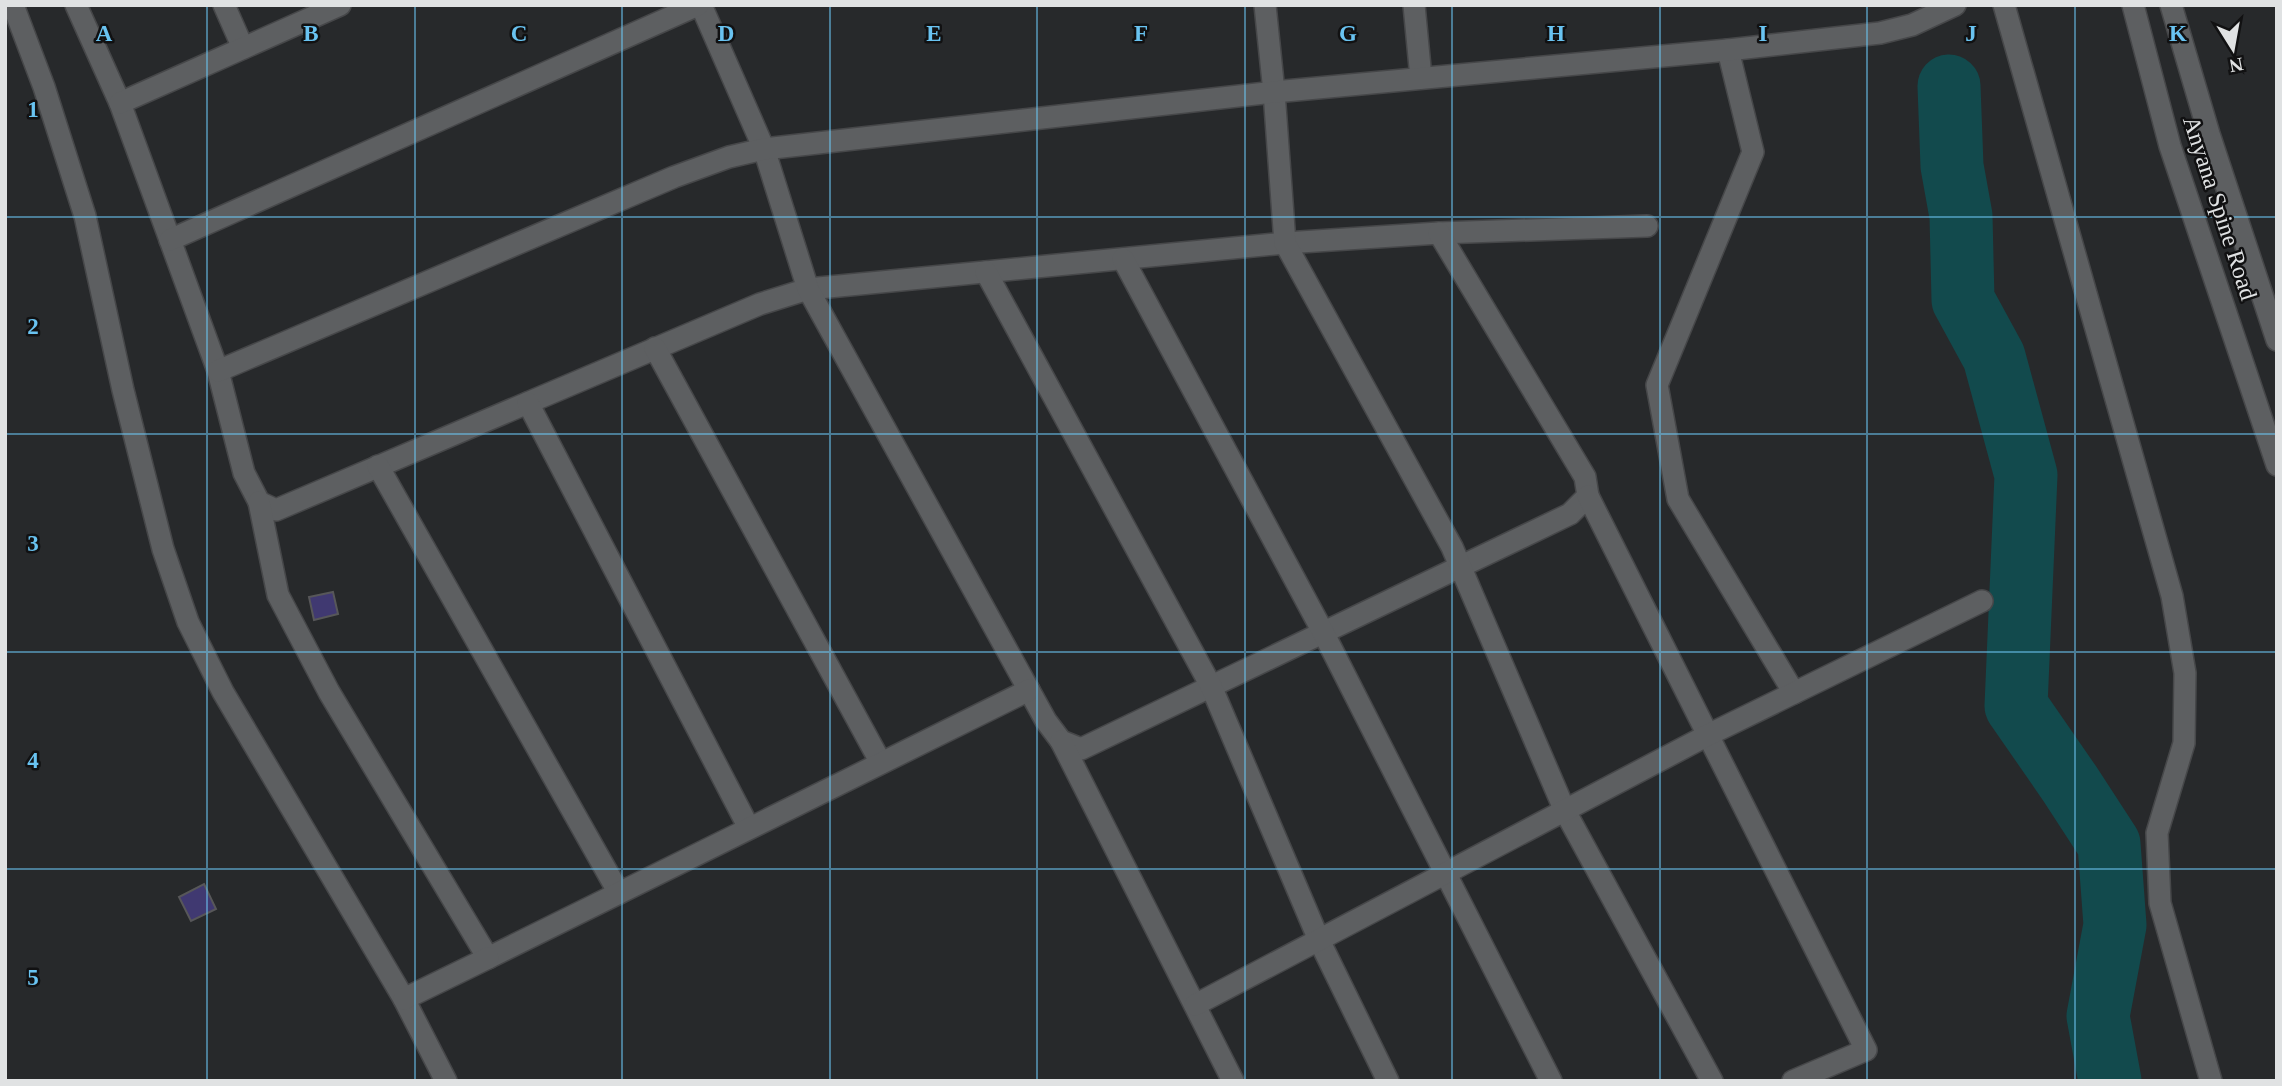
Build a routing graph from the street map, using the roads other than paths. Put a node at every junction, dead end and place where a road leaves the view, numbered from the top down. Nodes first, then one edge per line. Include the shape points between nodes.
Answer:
1 (13, 5) edge
2 (76, 5) edge
3 (224, 5) edge
4 (340, 5) edge
5 (700, 5) edge
6 (1265, 5) edge
7 (1414, 5) edge
8 (1955, 5) edge
9 (2004, 5) edge
10 (2133, 5) edge
11 (2171, 5) edge
12 (243, 48) junction
13 (1728, 50) junction
14 (1421, 78) junction
15 (1274, 92) junction
16 (120, 103) junction
17 (764, 149) junction
18 (1647, 226) dead end
19 (1439, 233) junction
20 (170, 240) junction
21 (1285, 243) junction
22 (1123, 259) junction
23 (986, 272) junction
24 (808, 289) junction
25 (2277, 340) edge
26 (655, 348) junction
27 (218, 371) junction
28 (528, 403) junction
29 (2277, 465) edge
30 (378, 467) junction
31 (1588, 496) junction
32 (259, 502) junction
33 (1460, 567) junction
34 (1982, 601) dead end
35 (1322, 632) junction
36 (1211, 686) junction
37 (1029, 690) junction
38 (1794, 693) junction
39 (1708, 735) junction
40 (1061, 741) junction
41 (881, 763) junction
42 (1565, 811) junction
43 (749, 828) junction
44 (1445, 873) junction
45 (619, 893) junction
46 (1319, 940) junction
47 (488, 958) junction
48 (404, 999) junction
49 (1195, 1005) junction
50 (446, 1081) edge
51 (1233, 1081) edge
52 (1388, 1081) edge
53 (1551, 1081) edge
54 (1712, 1081) edge
55 (1793, 1081) edge
56 (2211, 1081) edge

1 - 48 street via 86,216 123,390 163,549 188,622 223,692
2 - 16 street
3 - 12 street
4 - 12 street
5 - 17 street
5 - 20 street
6 - 15 street
7 - 14 street
8 - 13 street via 1912,25 1880,33
9 - 56 street via 2172,596 2185,673 2184,743 2157,832 2160,903
10 - 29 street, Anyana Spine Road via 2170,146
11 - 25 street, Anyana Spine Road via 2208,134
12 - 16 street
13 - 14 street
13 - 38 street via 1753,152 1657,385 1678,499
14 - 15 street
15 - 17 street
15 - 21 street
16 - 20 street
17 - 24 street
17 - 27 street via 674,177
18 - 19 street
19 - 21 street
19 - 31 street via 1585,477
20 - 27 street
21 - 22 street
21 - 33 street
22 - 23 street
22 - 35 street
23 - 24 street
23 - 36 street
24 - 26 street
24 - 37 street
26 - 28 street
26 - 41 street
27 - 32 street via 244,473
28 - 30 street
28 - 43 street
30 - 32 street via 276,510
30 - 45 street
31 - 33 street via 1570,514
31 - 39 street
32 - 47 street via 278,595 330,692
33 - 35 street
33 - 42 street
34 - 38 street
35 - 36 street
35 - 44 street
36 - 40 street via 1081,749
36 - 46 street
37 - 40 street
37 - 41 street
38 - 39 street
39 - 42 street
39 - 55 street via 1866,1050
40 - 49 street
41 - 43 street
42 - 44 street
42 - 54 street
43 - 45 street
44 - 46 street
44 - 53 street
45 - 47 street
46 - 49 street
46 - 52 street
47 - 48 street
48 - 50 street
49 - 51 street

